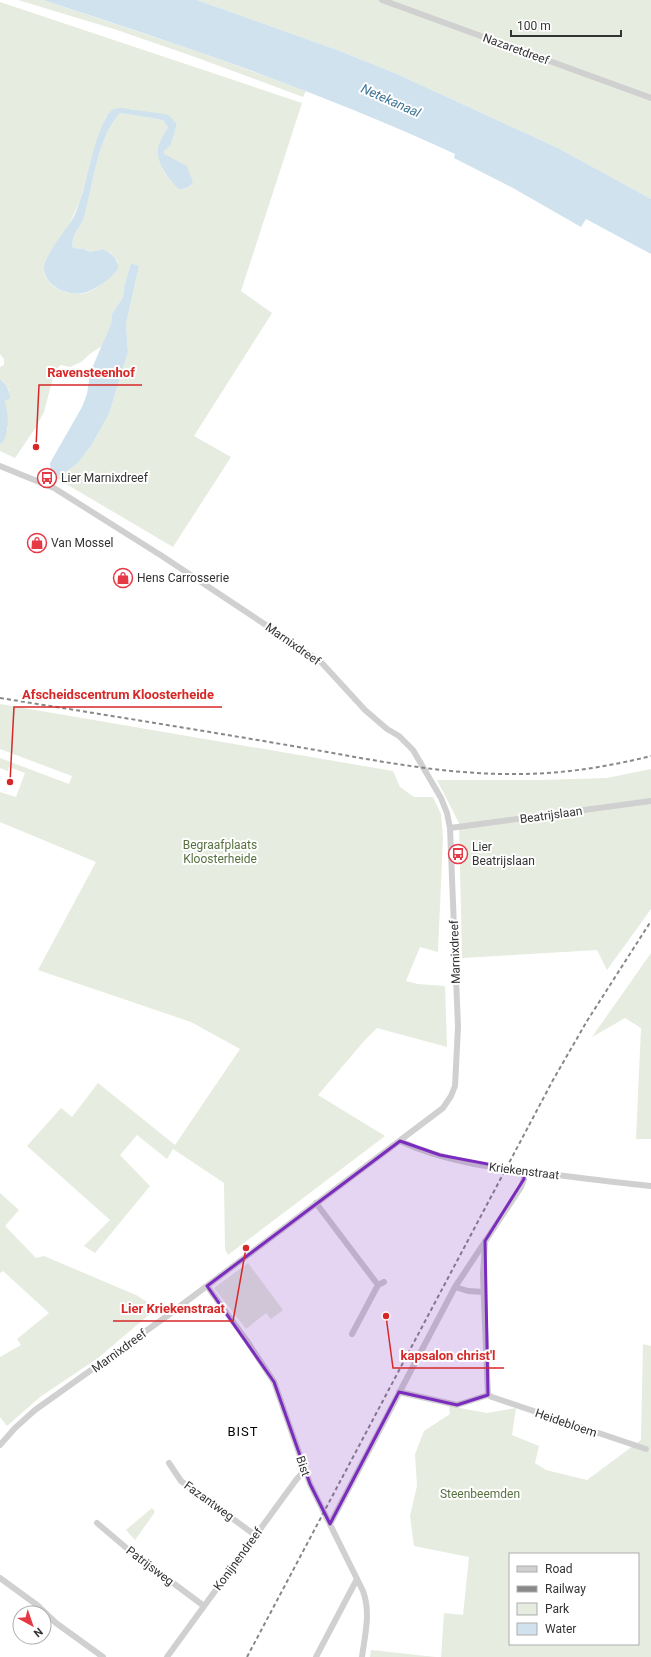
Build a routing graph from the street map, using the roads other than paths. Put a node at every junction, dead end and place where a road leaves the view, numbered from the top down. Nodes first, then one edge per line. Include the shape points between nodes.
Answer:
1 (382, 0) edge
2 (651, 98) edge
3 (0, 466) edge
4 (651, 801) edge
5 (450, 828) junction
6 (400, 1141) junction
7 (524, 1171) junction
8 (651, 1186) edge
9 (316, 1203) junction
10 (485, 1241) junction
11 (207, 1286) junction
12 (455, 1287) junction
13 (484, 1292) junction
14 (352, 1334) dead end
15 (399, 1392) junction
16 (488, 1395) junction
17 (0, 1445) edge
18 (646, 1448) dead end
19 (169, 1463) dead end
20 (304, 1470) junction
21 (97, 1523) dead end
22 (330, 1524) junction
23 (255, 1535) junction
24 (0, 1578) edge
25 (357, 1579) junction
26 (204, 1606) junction
27 (103, 1657) edge
28 (167, 1657) edge
29 (316, 1657) edge
30 (362, 1657) edge

1 - 2 street, Nazaretdreef
3 - 5 street, Marnixdreef via 54,488 320,661 365,710 414,750 441,798
4 - 5 street, Beatrijslaan
5 - 6 street, Marnixdreef via 458,1027 455,1086 443,1108
6 - 7 street, Kriekenstraat via 419,1149 471,1163
6 - 9 street, Marnixdreef
7 - 8 street, Kriekenstraat
7 - 10 street via 521,1187
9 - 11 street, Marnixdreef
9 - 14 street via 381,1283
10 - 12 street
10 - 13 street
11 - 17 street, Marnixdreef via 35,1410
11 - 20 street, Bist via 270,1374 282,1400
12 - 13 street
12 - 15 street
13 - 16 street
15 - 16 street via 457,1405
15 - 22 street
16 - 18 street, Heidebloem
19 - 23 street, Fazantweg via 181,1481
20 - 22 street, Bist
20 - 23 street, Konijnendreef
21 - 26 street, Patrijsweg
22 - 25 street, Bist
23 - 26 street, Konijnendreef
24 - 27 street
25 - 29 street
25 - 30 street, Bist via 368,1609
26 - 28 street, Konijnendreef

